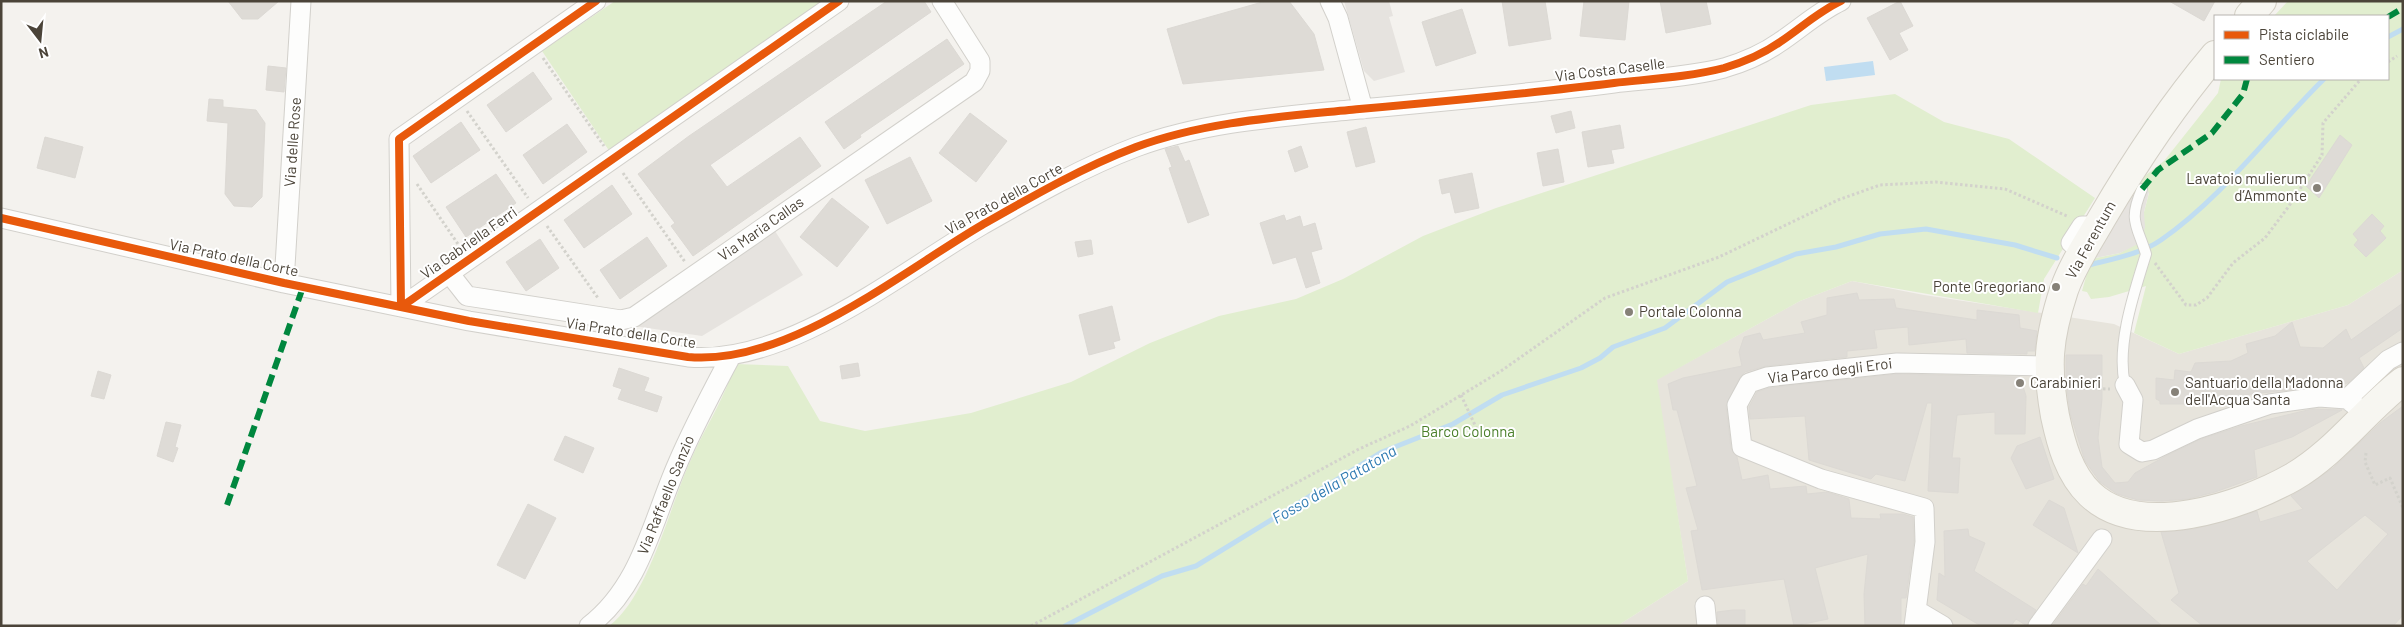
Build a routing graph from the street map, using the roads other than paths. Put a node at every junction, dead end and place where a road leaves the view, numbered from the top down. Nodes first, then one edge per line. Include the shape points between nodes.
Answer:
1 (301, 1) edge
2 (596, 1) edge
3 (839, 1) edge
4 (942, 1) edge
5 (1330, 1) edge
6 (1841, 1) edge
7 (2262, 1) edge
8 (2250, 15) edge
9 (2214, 56) edge
10 (1363, 109) junction
11 (2142, 189) dead end
12 (1, 218) edge
13 (2091, 227) junction
14 (2071, 243) dead end
15 (450, 273) junction
16 (284, 283) junction
17 (401, 307) junction
18 (2403, 352) edge
19 (731, 356) junction
20 (2048, 366) junction
21 (2117, 387) joint
22 (2380, 397) edge
23 (2102, 539) dead end
24 (1705, 606) dead end
25 (1915, 621) edge
26 (588, 626) edge
27 (1707, 626) edge
28 (1943, 626) edge
29 (2038, 626) edge

1 - 16 street, Via delle Rose
2 - 17 street, Via Gabriella Ferri via 399,139
3 - 15 street, Via Gabriella Ferri
4 - 15 street, Via Maria Callas via 980,61 980,71 974,82 634,316 621,320 467,296
5 - 10 street via 1338,18
6 - 10 street, Via Costa Caselle via 1819,12 1763,53 1719,69 1559,90
7 - 8 main road
9 - 13 main road, Via Ferentum via 2156,132
10 - 19 street, Via Prato della Corte via 1215,127 1132,149 1084,170 983,225 814,325 777,343
11 - 21 lane via 2134,217 2135,230 2145,254
12 - 16 street, Via Prato della Corte
13 - 14 street
13 - 20 main road, Via Ferentum via 2065,288 2054,326
15 - 17 street, Via Gabriella Ferri
16 - 17 street, Via Prato della Corte
17 - 19 street, Via Prato della Corte via 688,358
18 - 22 street via 2388,360
19 - 26 street, Via Raffaello Sanzio via 682,452 631,577 616,601
20 - 22 main road, Via Ferentum via 2058,430 2065,454 2078,479 2104,504 2138,515 2200,511 2254,496 2293,477 2337,444
20 - 25 street, Via Parco degli Eroi via 1897,363 1767,377 1749,383 1738,405 1742,447 1821,478 1924,508 1925,542
21 - 22 street via 2132,400 2129,444 2142,452 2212,423 2270,404 2319,397
23 - 29 street
24 - 27 street
25 - 28 street

